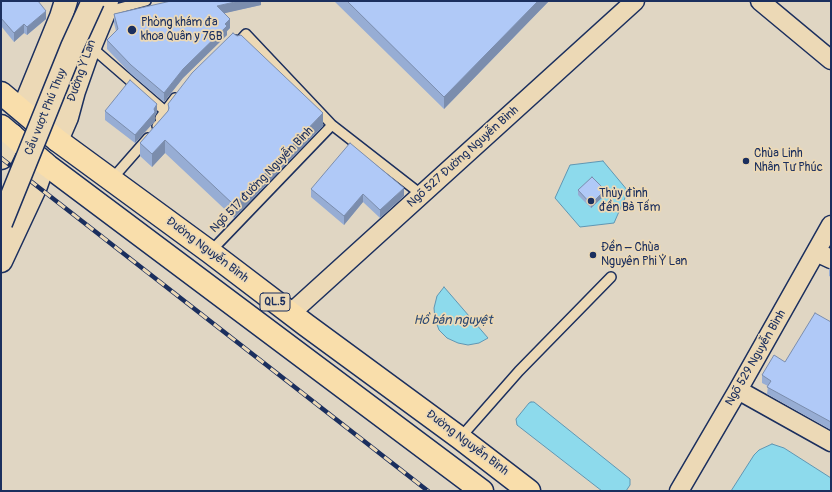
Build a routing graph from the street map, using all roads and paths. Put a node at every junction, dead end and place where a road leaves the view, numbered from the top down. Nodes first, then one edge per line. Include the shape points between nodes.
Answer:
1 (66, 1) edge
2 (146, 1) edge
3 (635, 1) edge
4 (760, 1) edge
5 (101, 5) edge
6 (228, 42) edge
7 (90, 46) junction
8 (831, 60) edge
9 (182, 88) edge
10 (1, 93) edge
11 (23, 110) junction
12 (166, 111) junction
13 (332, 125) junction
14 (7, 130) edge
15 (57, 140) junction
16 (1, 158) edge
17 (44, 163) junction
18 (112, 179) junction
19 (422, 195) junction
20 (1, 223) edge
21 (831, 225) edge
22 (210, 252) junction
23 (824, 255) edge
24 (1, 260) edge
25 (611, 277) dead end
26 (291, 313) junction
27 (738, 390) junction
28 (460, 438) junction
29 (831, 442) edge
30 (482, 491) edge
31 (529, 491) edge
32 (679, 491) edge

1 - 11 main road
2 - 5 lane
3 - 19 street, Ngõ 527 Đường Nguyễn Bình
4 - 8 street
5 - 7 main road, Đường Ỷ Lan
5 - 20 main road, Cầu vượt Phú Thụy, bridge via 72,47
6 - 13 lane via 233,37 238,43 246,34
7 - 12 lane
7 - 15 main road, Đường Ỷ Lan
9 - 12 lane
10 - 11 highway, Đường Nguyễn Bình / QL.5
11 - 15 highway, Đường Nguyễn Bình / QL.5
12 - 18 lane via 160,118 163,120
13 - 19 lane
13 - 22 lane, Ngõ 517 đường Nguyễn Bình
14 - 16 main road
14 - 17 highway, QL.5
15 - 18 highway, Đường Nguyễn Bình / QL.5
17 - 24 main road via 36,186
17 - 30 highway, QL.5
18 - 22 highway, Đường Nguyễn Bình / QL.5
19 - 26 street, Ngõ 527 Đường Nguyễn Bình
21 - 23 street, Ngõ 529 Nguyễn Bình
22 - 26 highway, Đường Nguyễn Bình / QL.5
23 - 27 street, Ngõ 529 Nguyễn Bình
25 - 28 lane via 515,376
26 - 28 highway, Đường Nguyễn Bình / QL.5
27 - 29 street
27 - 32 street, Ngõ 529 Nguyễn Bình
28 - 31 highway, Đường Nguyễn Bình / QL.5

